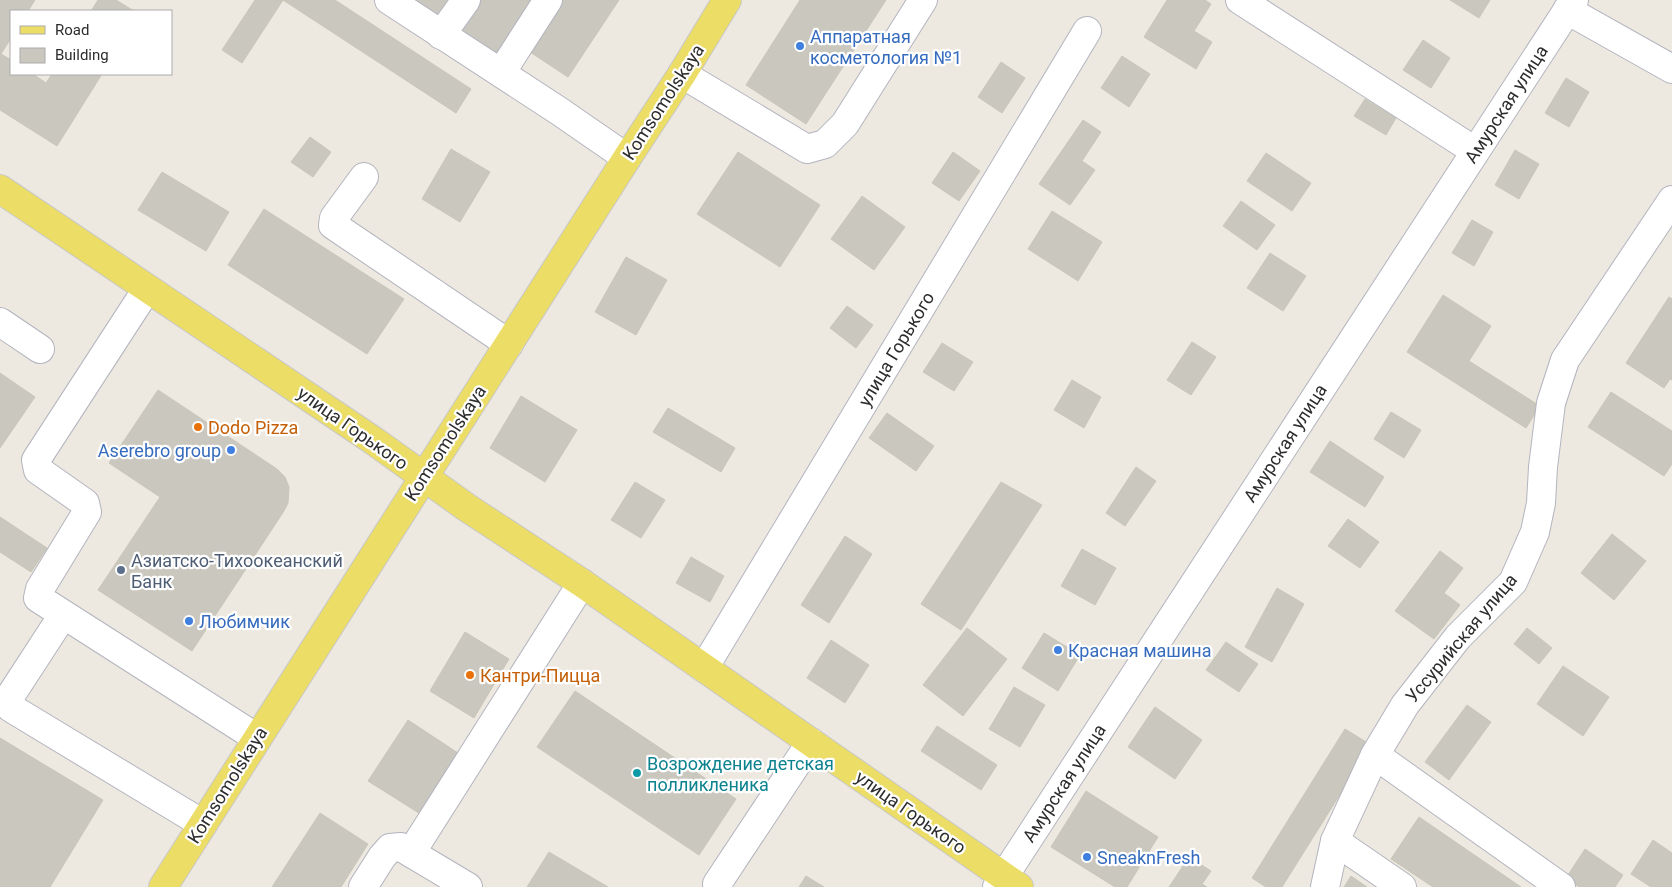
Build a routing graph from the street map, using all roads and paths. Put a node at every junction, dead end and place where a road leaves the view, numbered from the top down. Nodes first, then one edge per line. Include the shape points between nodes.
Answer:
1 (389, 0) edge
2 (466, 0) edge
3 (548, 0) edge
4 (726, 0) edge
5 (923, 0) edge
6 (1240, 0) edge
7 (1571, 5) edge
8 (1087, 31) dead end
9 (441, 35) junction
10 (1672, 69) edge
11 (502, 73) junction
12 (682, 74) junction
13 (1475, 151) junction
14 (627, 158) junction
15 (364, 177) dead end
16 (0, 189) edge
17 (1672, 200) edge
18 (148, 289) junction
19 (0, 322) edge
20 (509, 344) junction
21 (40, 349) dead end
22 (423, 477) junction
23 (582, 583) junction
24 (63, 615) junction
25 (704, 668) junction
26 (257, 738) junction
27 (811, 742) junction
28 (1375, 755) junction
29 (203, 824) junction
30 (1335, 841) junction
31 (411, 853) junction
32 (1006, 883) edge
33 (717, 884) dead end
34 (163, 887) edge
35 (363, 887) edge
36 (468, 887) edge
37 (1325, 887) edge
38 (1402, 887) edge
39 (1560, 887) edge

1 - 9 street
2 - 9 street
3 - 11 street
4 - 12 main road, Komsomolskaya
5 - 12 street via 845,124 825,144 807,148
6 - 13 street
7 - 10 street
7 - 13 street, Амурская улица
8 - 25 street, улица Горького
9 - 11 street
11 - 14 street
12 - 14 main road, Komsomolskaya
13 - 32 street, Амурская улица
14 - 20 main road, Komsomolskaya
15 - 20 street via 334,218 333,225
16 - 18 main road, улица Горького
17 - 28 street, Уссурийская улица via 1565,360 1551,403 1535,532 1513,582 1458,637 1405,705
18 - 22 main road, улица Горького
18 - 24 street via 36,460 38,470 85,503 87,512 40,589 38,598
19 - 21 street
20 - 22 main road, Komsomolskaya
22 - 23 main road, улица Горького
22 - 26 main road, Komsomolskaya
23 - 25 main road, улица Горького
23 - 31 street
24 - 26 street
24 - 29 street via 9,698 11,708
25 - 27 main road, улица Горького
26 - 29 main road, Komsomolskaya
27 - 32 main road, улица Горького
27 - 33 street
28 - 30 street, Уссурийская улица
28 - 39 street
29 - 34 main road, Komsomolskaya
30 - 37 street, Уссурийская улица
30 - 38 street
31 - 35 street via 401,847 390,848
31 - 36 street

